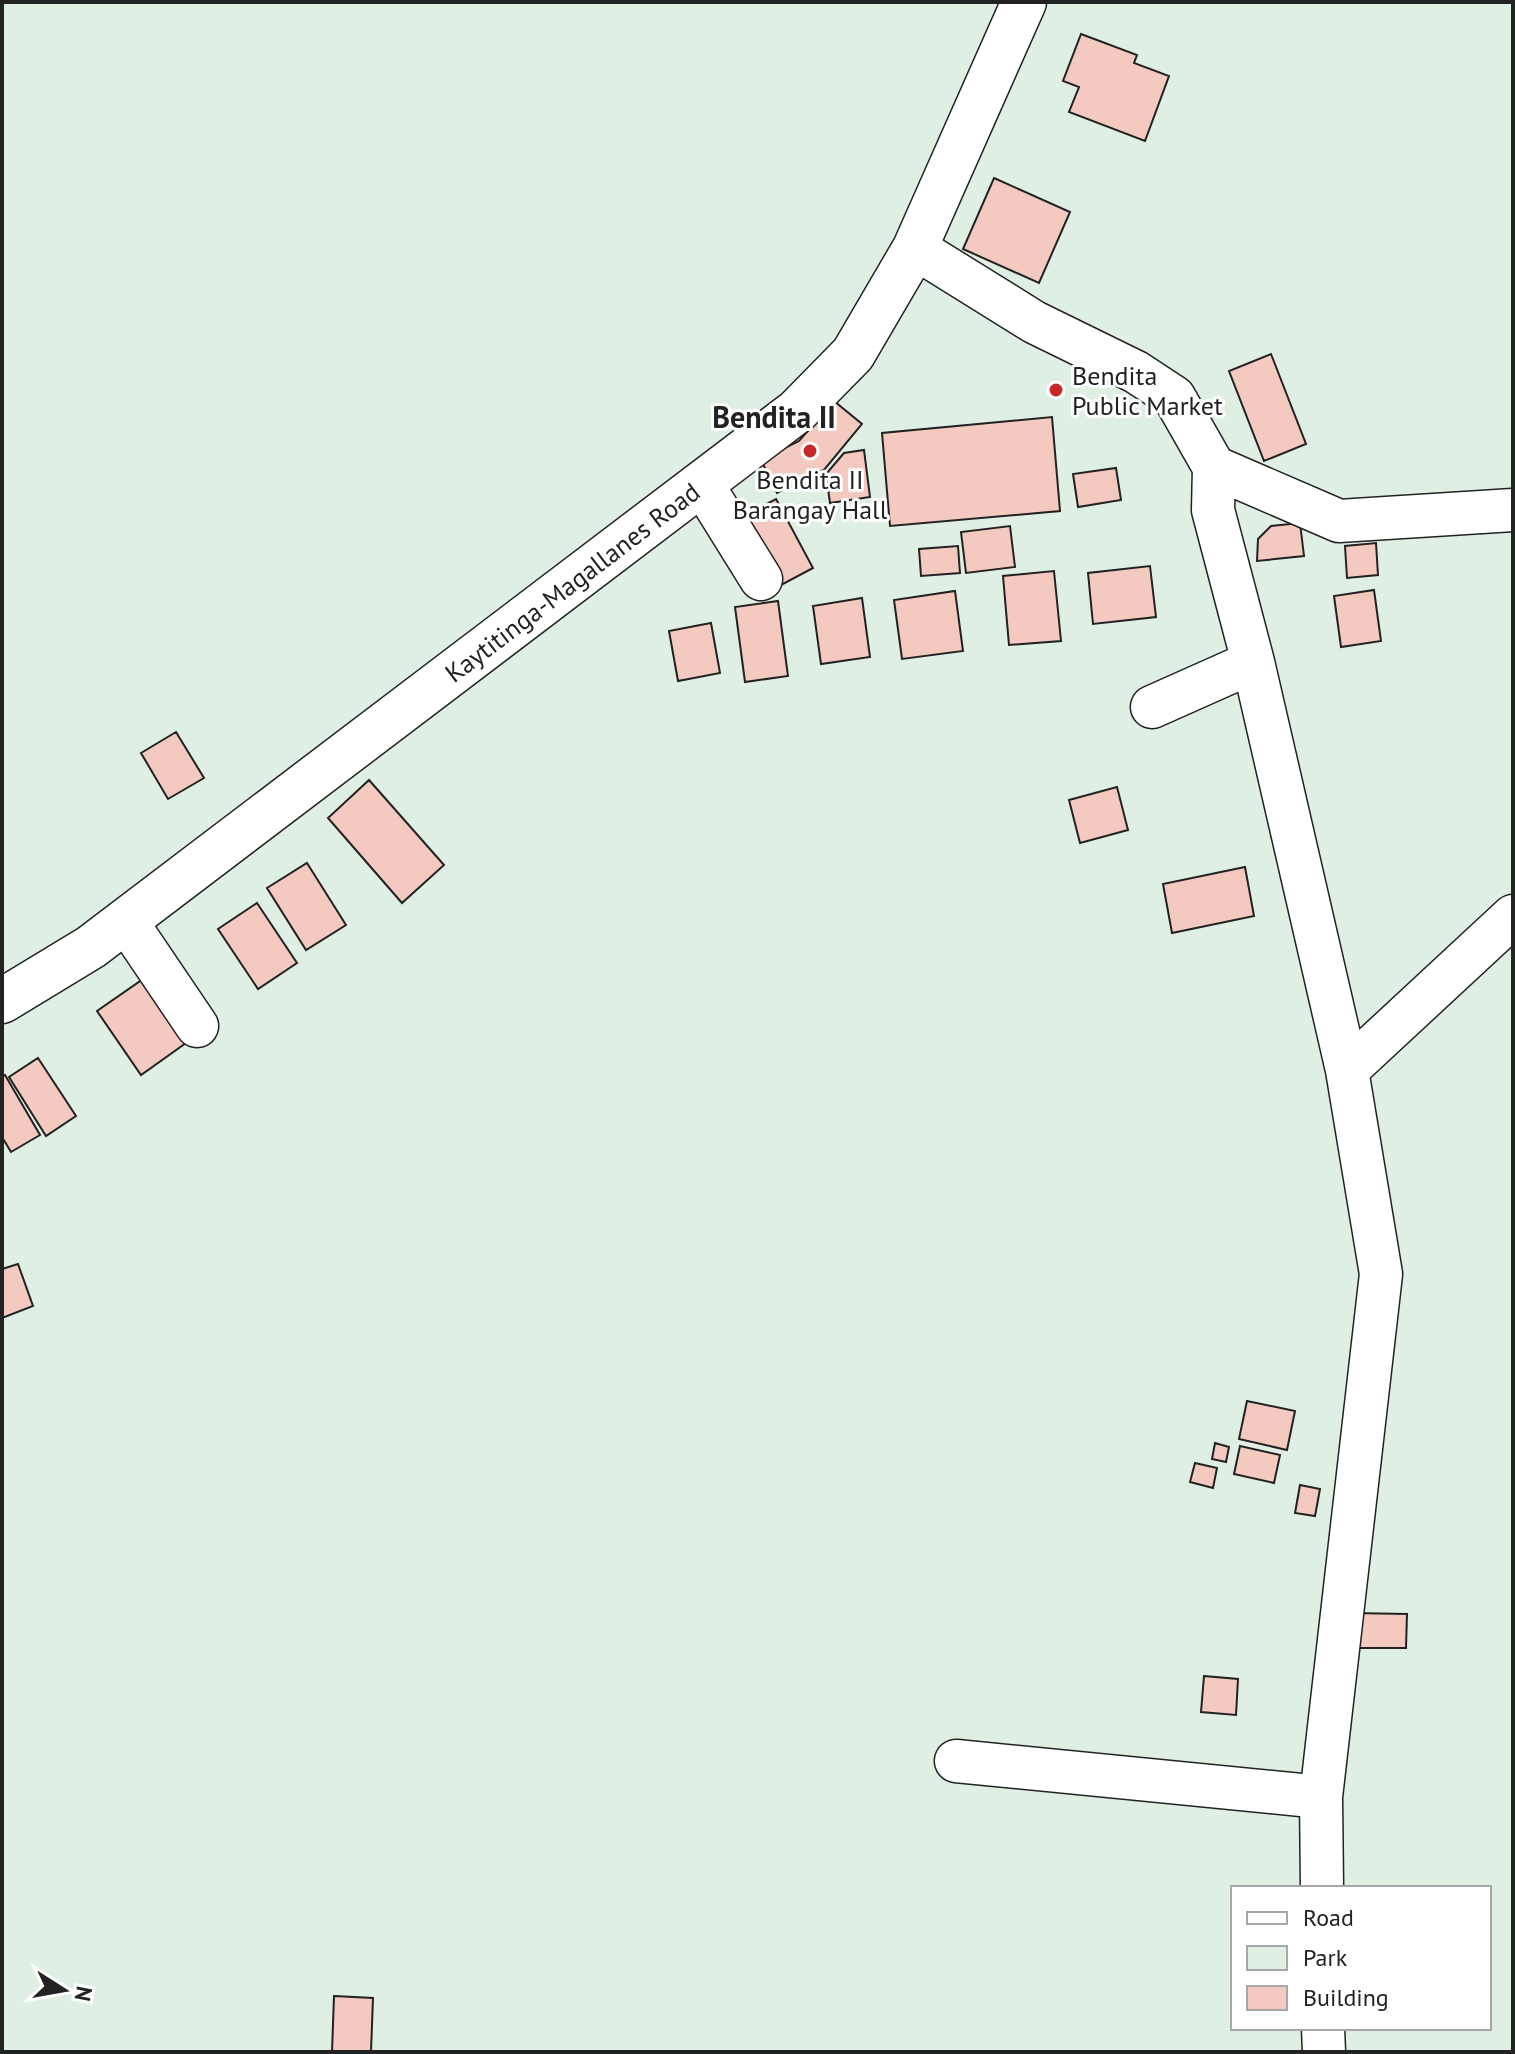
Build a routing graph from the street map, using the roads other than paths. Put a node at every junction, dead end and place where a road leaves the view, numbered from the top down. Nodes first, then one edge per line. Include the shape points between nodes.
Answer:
1 (1024, 2) edge
2 (915, 248) junction
3 (1214, 467) junction
4 (702, 484) junction
5 (1513, 510) edge
6 (761, 579) dead end
7 (1253, 662) junction
8 (1152, 707) dead end
9 (1513, 916) edge
10 (126, 921) junction
11 (2, 1001) edge
12 (197, 1026) dead end
13 (1347, 1070) junction
14 (956, 1761) dead end
15 (1321, 1797) junction
16 (1322, 1886) edge
17 (1323, 2030) edge
18 (1324, 2052) edge

1 - 2 main road, Kaytitinga-Magallanes Road
2 - 3 street via 1034,322 1136,372 1174,397
2 - 4 main road, Kaytitinga-Magallanes Road via 853,354 797,411
3 - 5 street via 1339,521
3 - 7 street via 1213,510
4 - 6 street
4 - 10 main road, Kaytitinga-Magallanes Road
7 - 8 street
7 - 13 street
9 - 13 street
10 - 11 main road, Kaytitinga-Magallanes Road
10 - 12 street
13 - 15 street via 1381,1274
14 - 15 street
15 - 16 street
17 - 18 street

